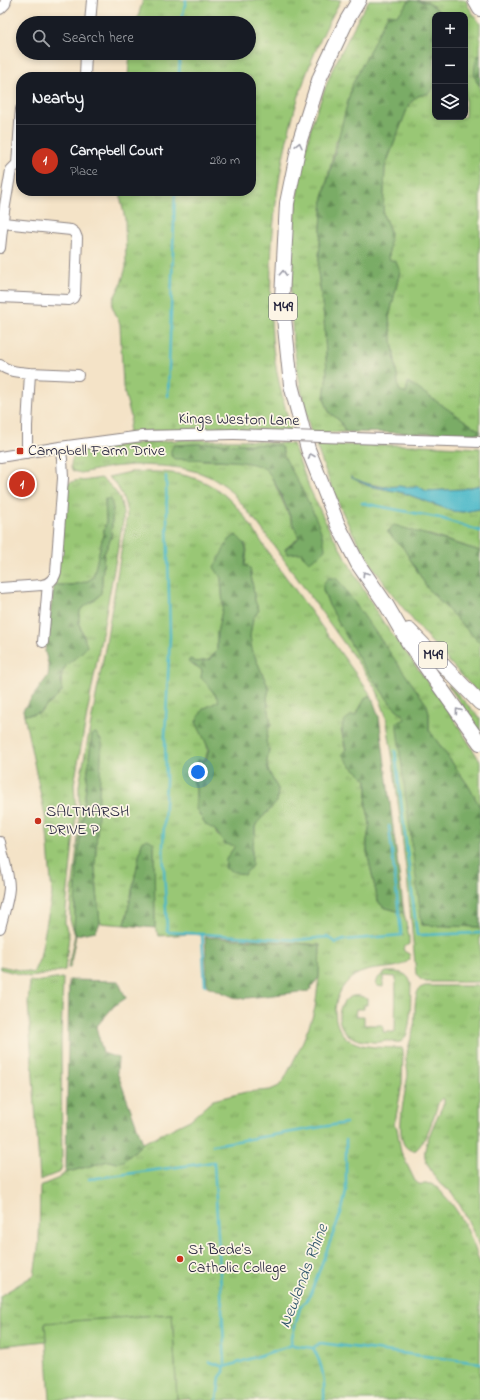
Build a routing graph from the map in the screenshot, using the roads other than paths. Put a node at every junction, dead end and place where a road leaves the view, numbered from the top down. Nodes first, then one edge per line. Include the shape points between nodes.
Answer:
1 (6, 0) edge
2 (92, 0) edge
3 (359, 0) edge
4 (475, 0) edge
5 (0, 9) edge
6 (480, 9) edge
7 (91, 16) edge
8 (86, 60) edge
9 (85, 72) edge
10 (16, 166) edge
11 (2, 223) junction
12 (0, 248) edge
13 (0, 297) edge
14 (0, 365) edge
15 (30, 373) junction
16 (78, 375) dead end
17 (480, 442) edge
18 (60, 447) junction
19 (27, 453) junction
20 (0, 457) edge
21 (48, 583) junction
22 (0, 588) edge
23 (387, 606) junction
24 (43, 642) dead end
25 (480, 704) edge
26 (480, 743) edge
27 (0, 842) edge
28 (0, 928) edge

1 - 5 street
2 - 7 street
23 -> 3 highway, M49 via 358,564 338,524 308,449 291,385 282,298 287,203 300,140 320,77
4 - 6 highway
8 - 9 street
10 - 11 street via 11,170
11 - 12 street
11 - 13 street via 71,230 77,238 73,298 70,300
14 - 15 street via 12,371
15 - 16 street
15 - 19 street
17 - 18 street, Kings Weston Lane, bridge via 187,434 142,436
18 - 19 street, Kings Weston Lane
18 - 21 street via 62,478 56,572
19 - 20 street, Kings Weston Lane
21 - 22 street via 42,586
21 - 24 street
23 - 25 highway, M49
26 -> 23 highway via 408,642
27 - 28 street via 9,888

